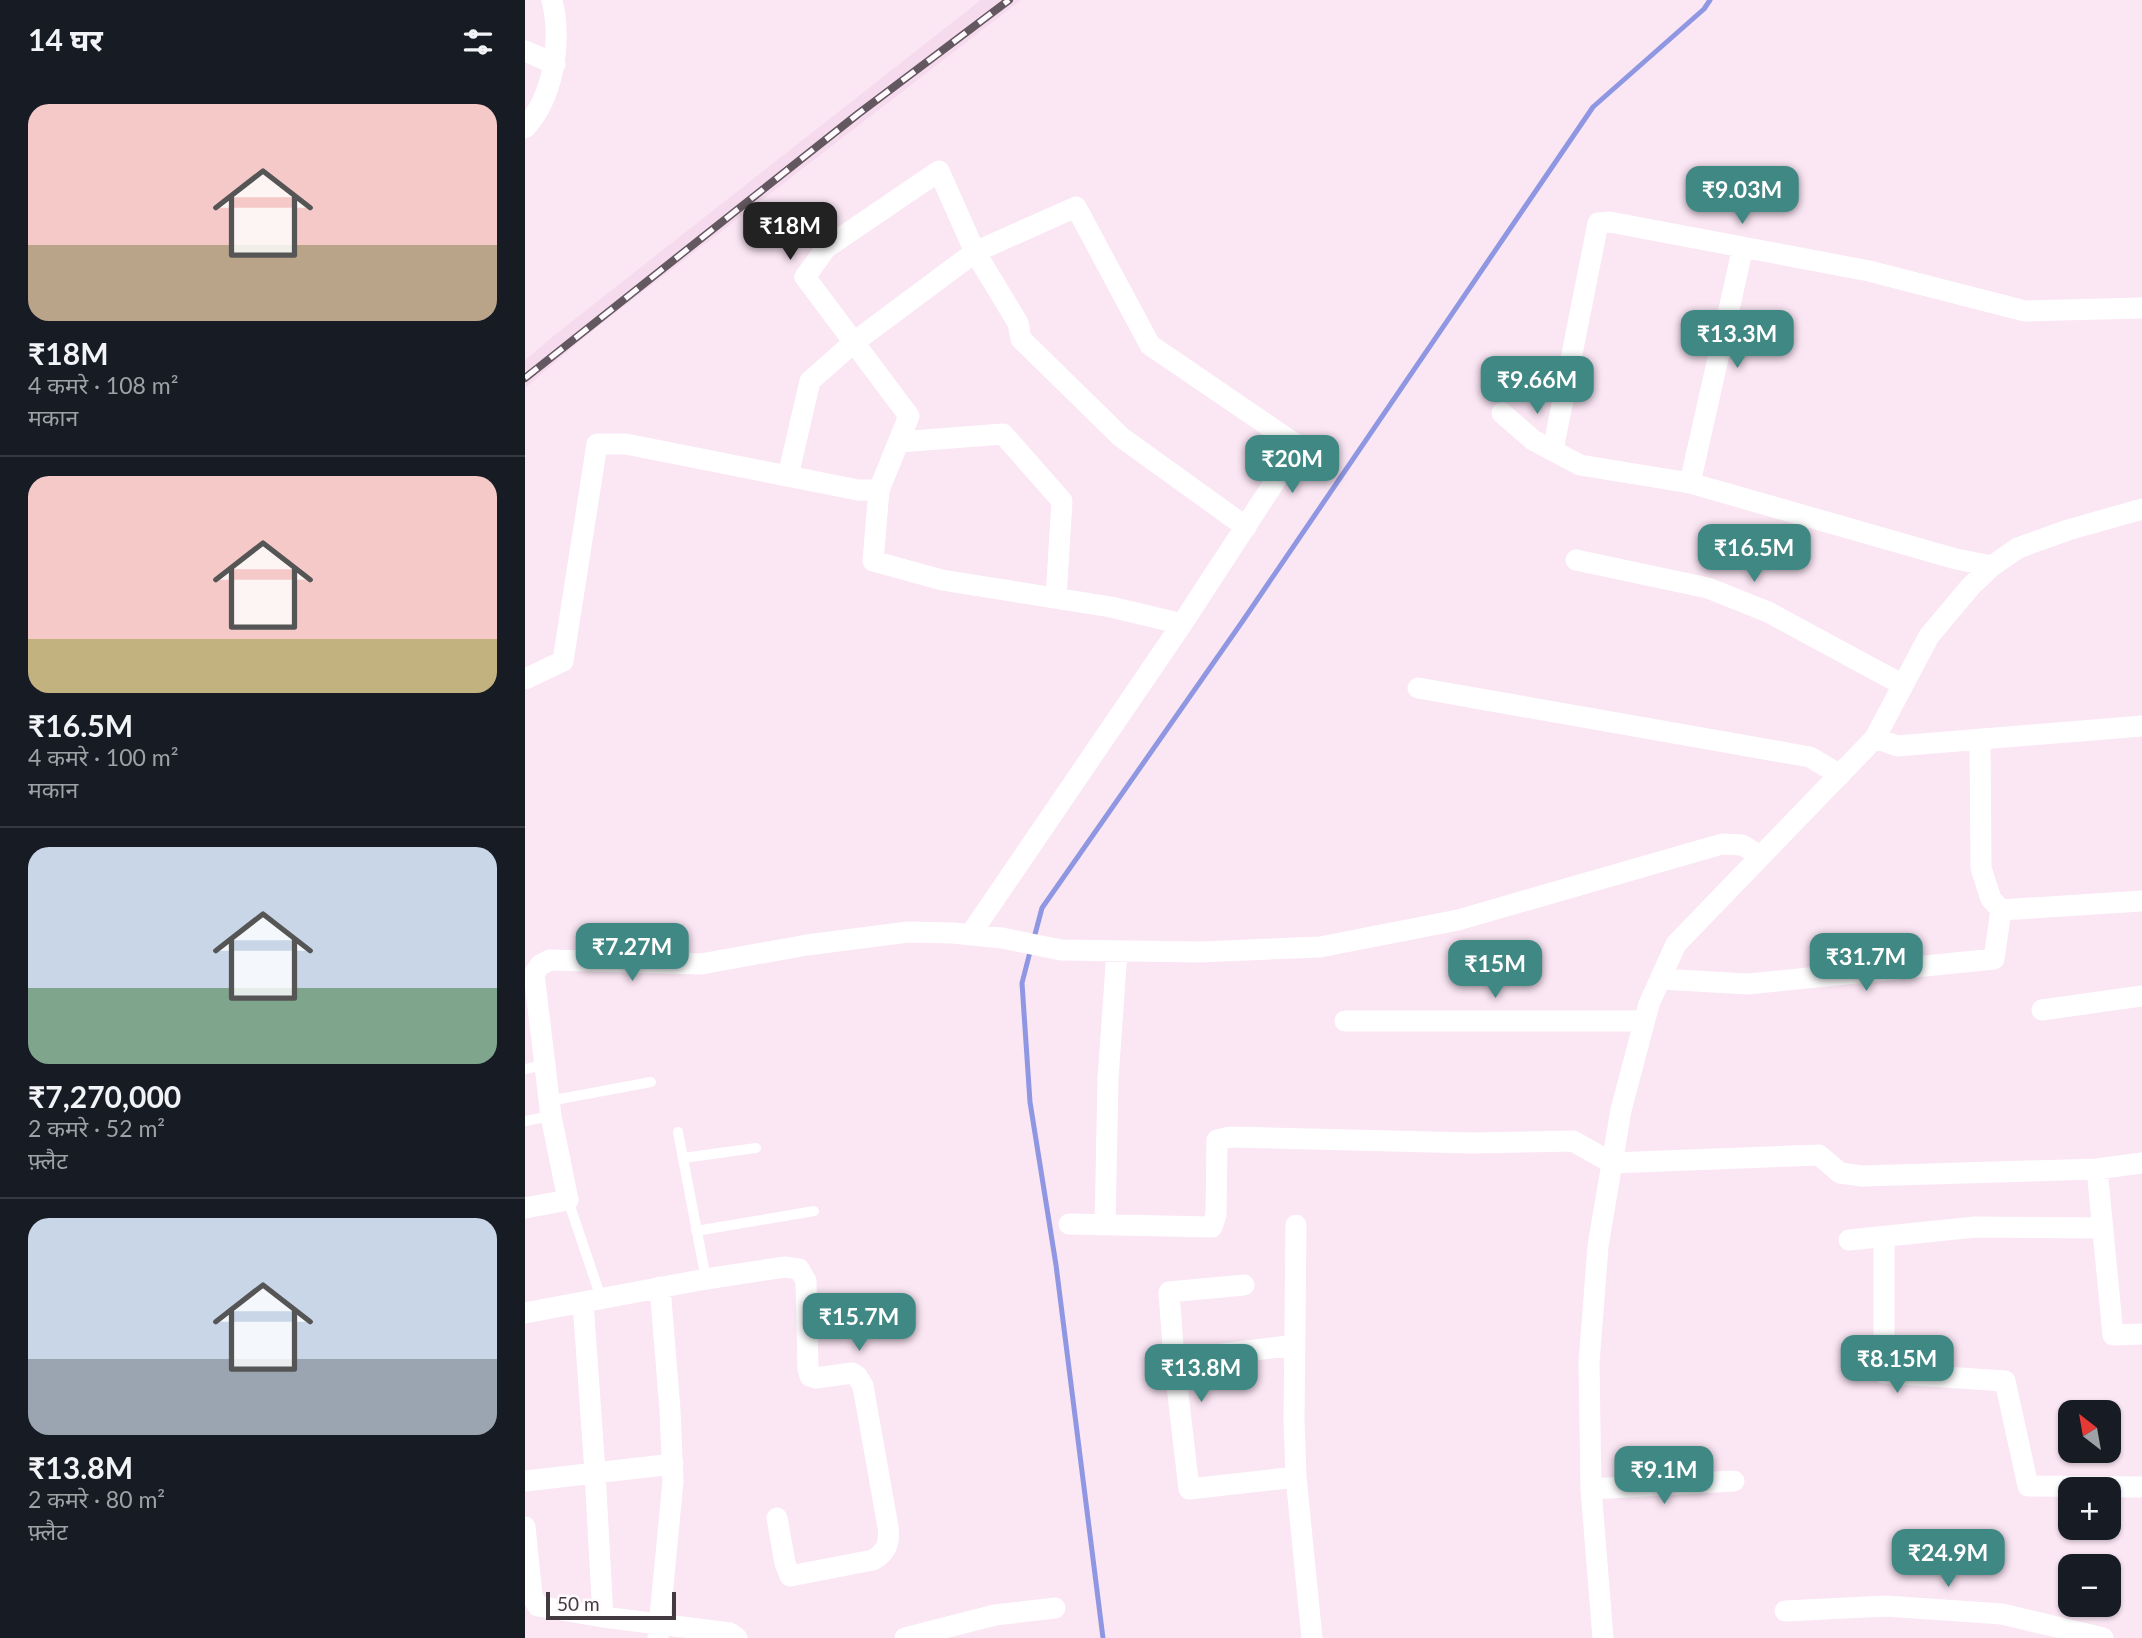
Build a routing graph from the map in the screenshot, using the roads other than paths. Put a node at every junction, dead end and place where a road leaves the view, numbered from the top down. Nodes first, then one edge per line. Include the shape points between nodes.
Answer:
1 (552, 0) edge
2 (525, 51) edge
3 (555, 64) junction
4 (525, 128) edge
5 (1743, 247) junction
6 (975, 252) junction
7 (2142, 308) edge
8 (853, 343) junction
9 (1502, 413) dead end
10 (899, 442) junction
11 (1553, 450) junction
12 (788, 476) junction
13 (1690, 483) junction
14 (879, 490) junction
15 (2142, 509) edge
16 (1246, 527) junction
17 (1576, 560) dead end
18 (1992, 566) junction
19 (1056, 598) junction
20 (1182, 624) junction
21 (525, 679) edge
22 (1903, 685) junction
23 (1418, 688) dead end
24 (2142, 726) edge
25 (1875, 738) junction
26 (1980, 739) junction
27 (1840, 775) junction
28 (1761, 856) junction
29 (2142, 901) edge
30 (2001, 910) junction
31 (970, 935) junction
32 (1117, 951) junction
33 (534, 962) edge
34 (1660, 979) junction
35 (2142, 996) edge
36 (2042, 1010) dead end
37 (1345, 1021) dead end
38 (1644, 1021) junction
39 (534, 1067) edge
40 (651, 1082) dead end
41 (550, 1108) junction
42 (525, 1121) edge
43 (678, 1132) dead end
44 (756, 1148) dead end
45 (683, 1158) junction
46 (1612, 1163) junction
47 (2142, 1163) edge
48 (2097, 1169) junction
49 (568, 1200) junction
50 (525, 1208) edge
51 (814, 1211) dead end
52 (1069, 1224) dead end
53 (1105, 1225) junction
54 (1296, 1225) dead end
55 (2102, 1228) junction
56 (697, 1231) junction
57 (1884, 1237) junction
58 (1849, 1240) dead end
59 (706, 1279) junction
60 (1244, 1285) dead end
61 (660, 1287) junction
62 (592, 1300) junction
63 (525, 1313) edge
64 (2142, 1334) edge
65 (1295, 1345) junction
66 (1174, 1360) junction
67 (673, 1464) junction
68 (595, 1472) junction
69 (1296, 1477) junction
70 (525, 1481) edge
71 (1734, 1481) dead end
72 (2142, 1487) edge
73 (1591, 1489) junction
74 (777, 1518) dead end
75 (525, 1527) edge
76 (530, 1603) edge
77 (1055, 1608) dead end
78 (1785, 1612) dead end
79 (603, 1617) junction
80 (659, 1631) edge
81 (737, 1638) edge
82 (905, 1638) edge
83 (1312, 1638) edge
84 (1603, 1638) edge
85 (2103, 1638) edge

1 - 3 street
2 - 3 street
3 - 4 street via 538,113
5 - 7 street via 1869,271 2025,311
5 - 11 street via 1598,223
5 - 13 street
6 - 8 street
6 - 8 street via 939,171 827,248 805,277
6 - 16 street via 1018,323 1021,339 1121,437
6 - 16 street via 1076,207 1150,345 1299,446
8 - 10 street via 909,416
8 - 12 street via 810,381
9 - 11 street via 1533,440
10 - 14 street
10 - 19 street via 1003,434 1062,501
11 - 13 street via 1580,465
12 - 14 street
12 - 21 street via 626,444 597,444 562,661
13 - 18 street
14 - 19 street via 873,561 942,580
15 - 18 street via 2018,548
16 - 20 street
17 - 22 street via 1708,588 1768,612
18 - 22 street via 1929,636
19 - 20 street
20 - 31 street
22 - 25 street
23 - 27 street via 1809,757
24 - 26 street
25 - 26 street via 1898,746
25 - 27 street
26 - 30 street via 1981,868 1991,898
27 - 28 street
28 - 32 street via 1742,845 1722,844 1458,920 1320,947
28 - 34 street via 1677,944
29 - 30 street
30 - 34 street via 1994,959 1748,984
31 - 32 street via 1061,950
31 - 33 street via 908,932 701,964
32 - 53 street
33 - 39 street
34 - 38 street
35 - 36 street
37 - 38 street
38 - 46 street
39 - 41 street
40 - 41 lane
41 - 42 lane
41 - 49 street
43 - 45 lane
44 - 45 lane
45 - 56 lane
46 - 48 street via 1819,1155 1840,1173 1862,1175
46 - 53 street via 1573,1141 1230,1137 1217,1140 1212,1227
46 - 73 street via 1598,1246 1589,1363
47 - 48 street
48 - 55 street
49 - 50 street
49 - 62 lane
51 - 56 lane
52 - 53 street
54 - 65 street
55 - 57 street via 1975,1227
55 - 64 street via 2113,1335
56 - 59 lane
57 - 58 street
57 - 72 street via 1884,1373 2005,1381 2028,1486
59 - 61 street
59 - 74 street via 799,1269 806,1281 810,1376 852,1373 863,1387 888,1527 884,1552 869,1561 790,1576
60 - 66 street via 1169,1292
61 - 62 street
61 - 67 street
62 - 63 street
62 - 68 street
65 - 66 street
65 - 69 street
66 - 69 street via 1189,1489
67 - 68 street
67 - 80 street
68 - 70 street
68 - 79 street
69 - 83 street
71 - 73 street
73 - 84 street
75 - 76 street
76 - 79 street
77 - 82 street via 995,1615
78 - 85 street via 1887,1606 2002,1614
79 - 80 street
80 - 81 street via 730,1633

